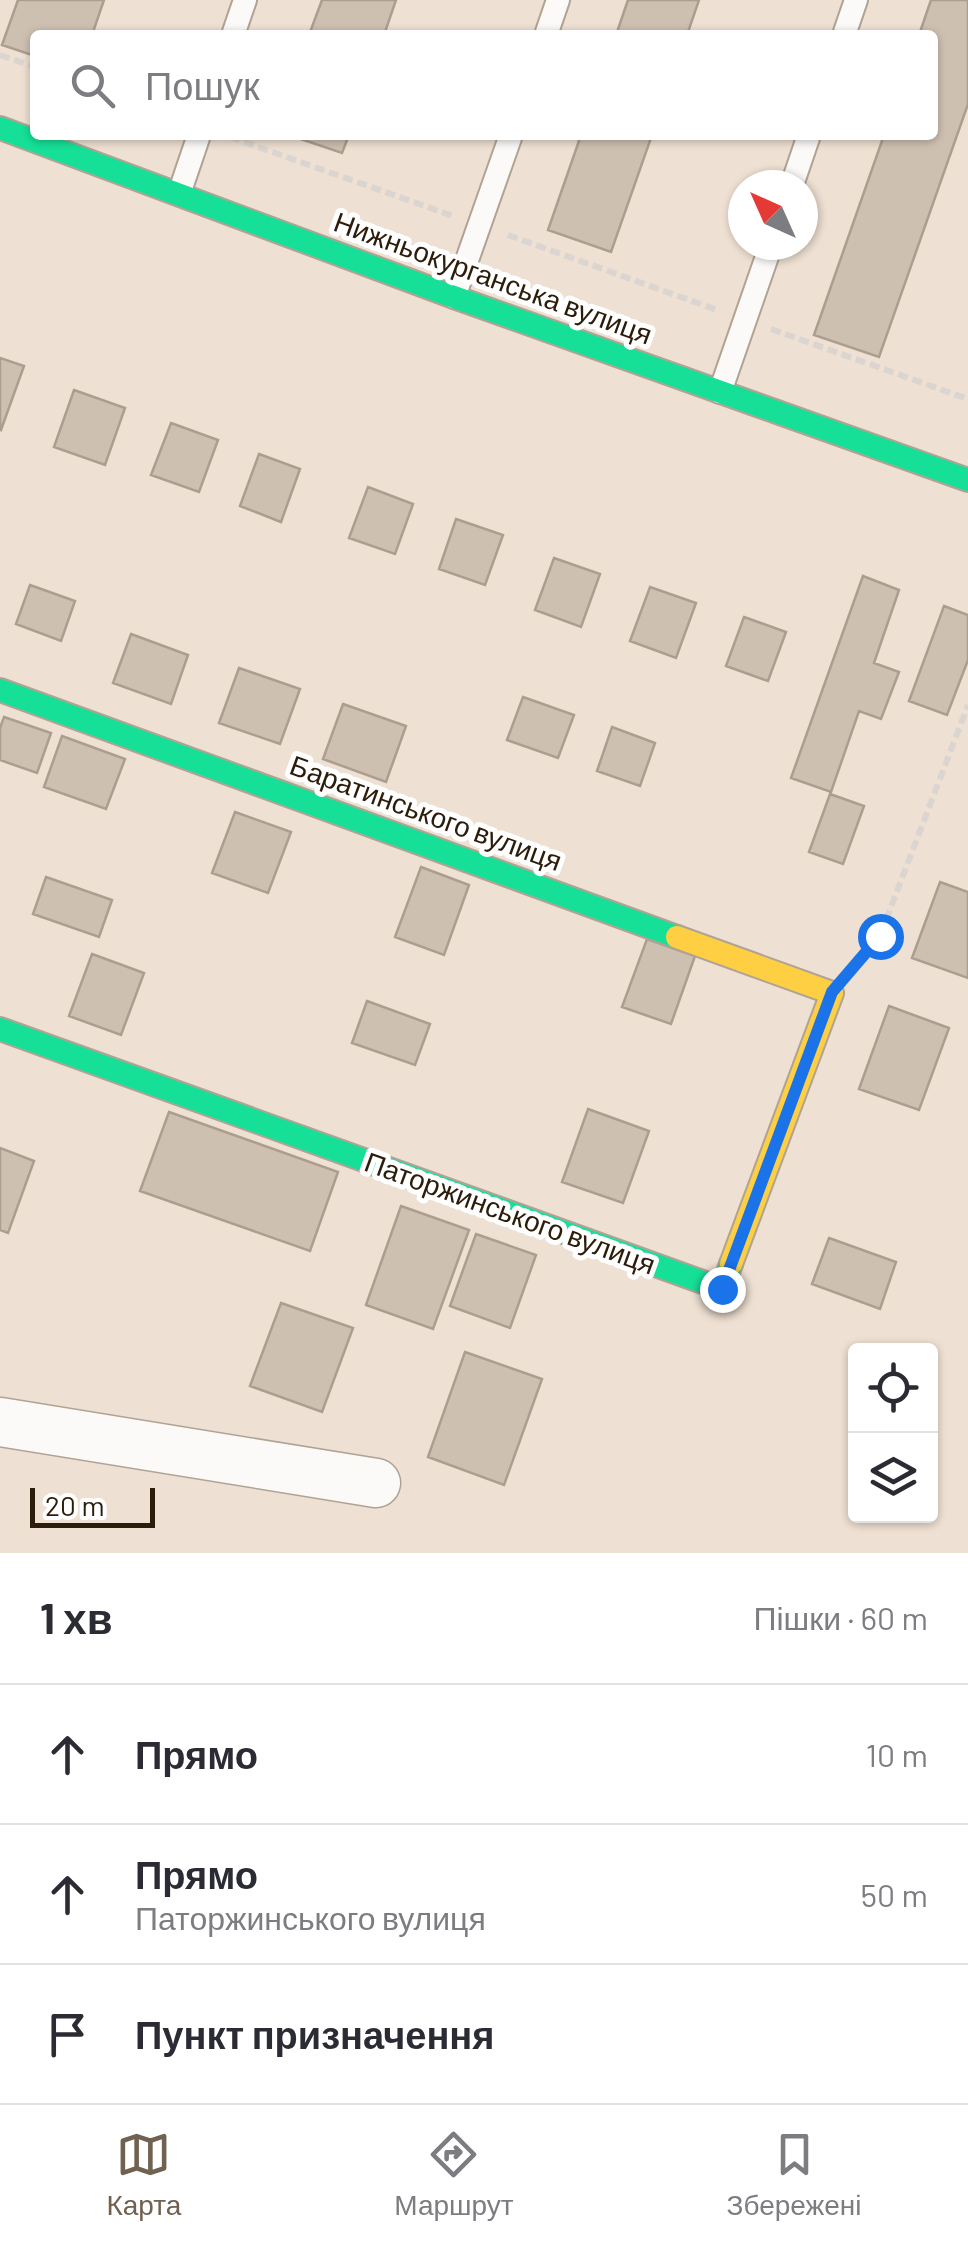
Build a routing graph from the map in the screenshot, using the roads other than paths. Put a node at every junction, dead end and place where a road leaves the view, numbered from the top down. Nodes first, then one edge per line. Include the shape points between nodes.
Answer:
1 (245, 0) edge
2 (558, 0) edge
3 (856, 0) edge
4 (235, 30) edge
5 (548, 30) edge
6 (846, 30) edge
7 (0, 128) edge
8 (30, 139) edge
9 (33, 140) edge
10 (197, 140) edge
11 (509, 140) edge
12 (807, 140) edge
13 (797, 170) edge
14 (179, 194) junction
15 (766, 260) edge
16 (454, 297) junction
17 (720, 392) junction
18 (968, 480) edge
19 (0, 690) edge
20 (832, 992) joint
21 (0, 1029) edge
22 (0, 1422) edge
23 (376, 1483) dead end

1 - 4 lane
2 - 5 lane
3 - 6 lane
7 - 8 street, Нижньокурганська вулиця
9 - 14 street, Нижньокурганська вулиця
10 - 14 lane
11 - 16 lane
12 - 13 lane
14 - 16 street, Нижньокурганська вулиця
15 - 17 lane
16 - 17 street, Нижньокурганська вулиця
17 - 18 street, Нижньокурганська вулиця
19 - 20 street, Баратинського вулиця
20 - 21 street, Паторжинського вулиця via 722,1289
22 - 23 street

